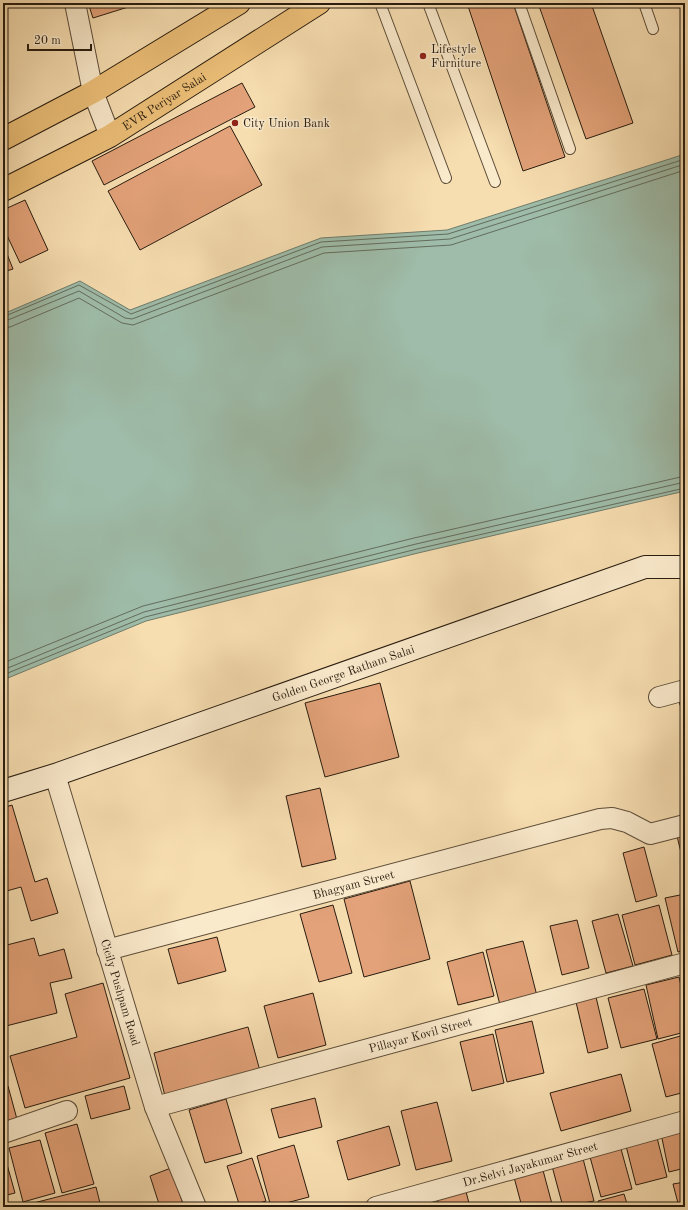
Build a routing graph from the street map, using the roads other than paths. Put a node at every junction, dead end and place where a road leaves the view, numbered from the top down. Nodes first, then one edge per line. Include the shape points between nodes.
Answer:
1 (75, 3) edge
2 (239, 3) edge
3 (319, 3) edge
4 (380, 3) edge
5 (428, 3) edge
6 (520, 3) edge
7 (644, 3) edge
8 (653, 29) dead end
9 (93, 92) junction
10 (110, 136) junction
11 (3, 138) edge
12 (570, 149) dead end
13 (446, 178) dead end
14 (495, 182) dead end
15 (3, 190) edge
16 (685, 567) edge
17 (685, 690) edge
18 (659, 697) dead end
19 (55, 775) junction
20 (3, 791) edge
21 (685, 825) edge
22 (107, 950) junction
23 (685, 963) edge
24 (155, 1107) junction
25 (67, 1111) dead end
26 (685, 1121) edge
27 (3, 1133) edge
28 (196, 1207) edge
29 (376, 1207) edge

1 - 9 street
2 - 9 main road
3 - 10 main road, EVR Periyar Salai
4 - 13 lane
5 - 14 lane
6 - 12 lane
7 - 8 lane
9 - 10 street
9 - 11 main road
10 - 15 main road, EVR Periyar Salai
16 - 19 street, Golden George Ratham Salai via 645,568
17 - 18 street
19 - 20 street, Golden George Ratham Salai
19 - 22 street, Cicily Pushpam Road
21 - 22 street, Bhagyam Street via 650,834 627,822 612,818 600,819
22 - 24 street, Cicily Pushpam Road
23 - 24 street, Pillayar Kovil Street
24 - 28 street, Cicily Pushpam Road
25 - 27 street
26 - 29 street, Dr.Selvi Jayakumar Street

